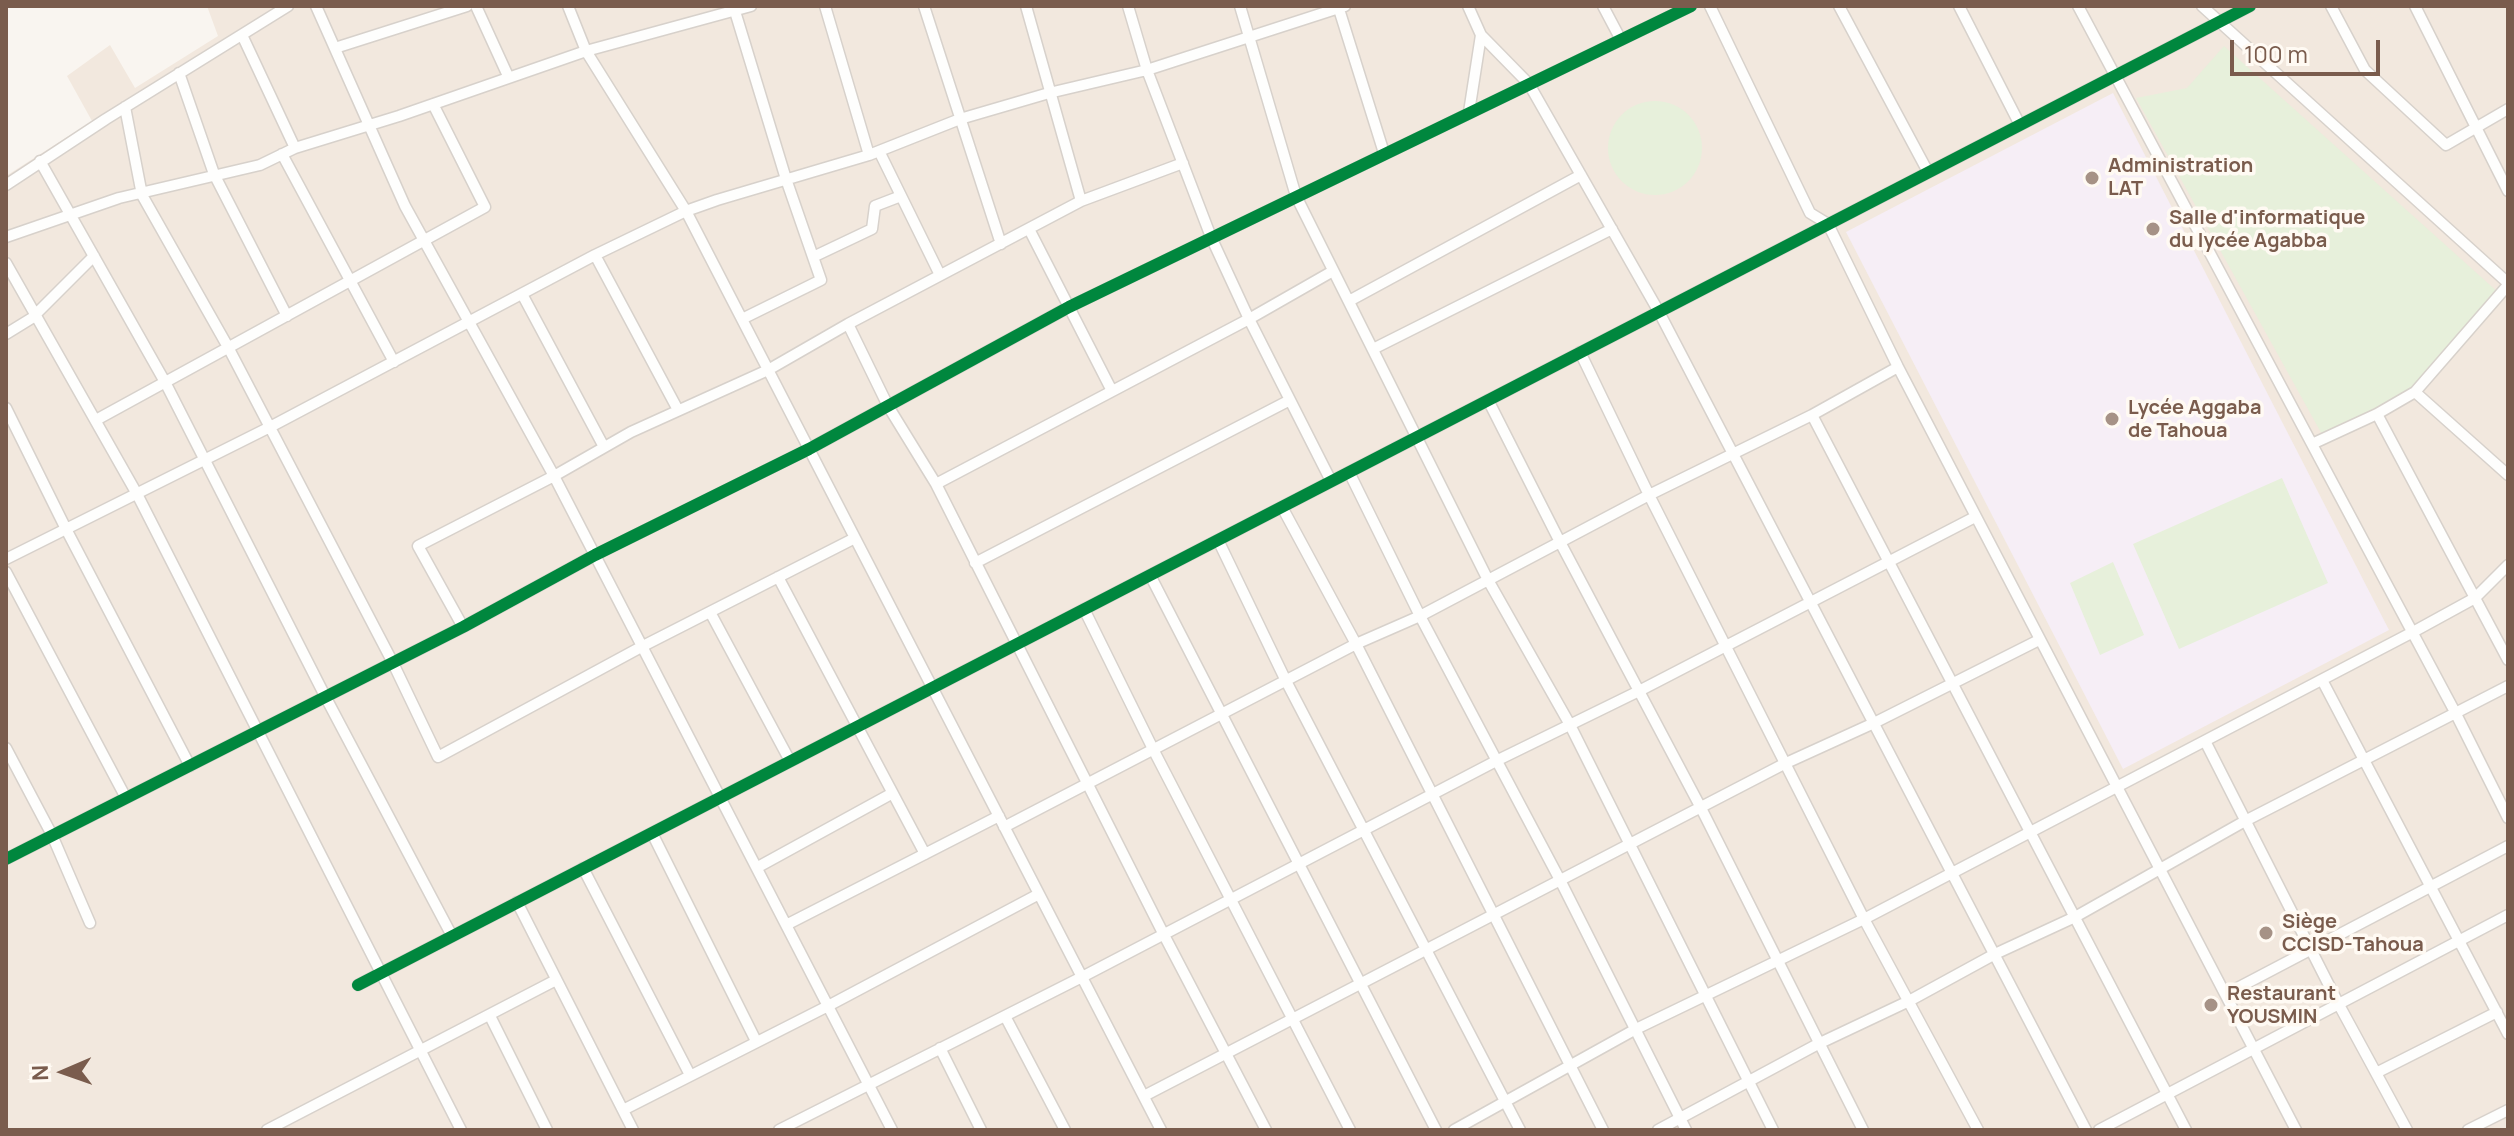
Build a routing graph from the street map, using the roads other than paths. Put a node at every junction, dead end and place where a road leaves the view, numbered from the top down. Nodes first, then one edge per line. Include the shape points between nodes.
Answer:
1 (288, 6) edge
2 (316, 6) edge
3 (467, 6) edge
4 (476, 6) edge
5 (568, 6) edge
6 (751, 6) edge
7 (825, 6) edge
8 (924, 6) edge
9 (1026, 6) edge
10 (1128, 6) edge
11 (1240, 6) edge
12 (1468, 6) edge
13 (1603, 6) edge
14 (1691, 6) edge
15 (1710, 6) edge
16 (1839, 6) edge
17 (1959, 6) edge
18 (2078, 6) edge
19 (2202, 6) edge
20 (2250, 6) edge
21 (2331, 6) edge
22 (2415, 6) edge
23 (1341, 7) edge
24 (734, 9) edge
25 (2220, 21) junction
26 (242, 35) junction
27 (1251, 35) junction
28 (1481, 35) junction
29 (1621, 40) junction
30 (335, 48) junction
31 (586, 51) junction
32 (1147, 70) junction
33 (179, 73) junction
34 (2116, 75) junction
35 (508, 76) junction
36 (1529, 84) junction
37 (1049, 93) junction
38 (433, 104) junction
39 (125, 107) junction
40 (2508, 109) edge
41 (1469, 112) junction
42 (960, 119) junction
43 (2020, 125) junction
44 (371, 126) junction
45 (2475, 127) junction
46 (295, 148) junction
47 (874, 153) junction
48 (1384, 153) junction
49 (282, 154) junction
50 (40, 161) junction
51 (1183, 163) junction
52 (1928, 172) junction
53 (214, 174) junction
54 (1581, 175) junction
55 (786, 179) junction
56 (6, 185) edge
57 (2508, 191) edge
58 (142, 195) junction
59 (901, 196) junction
60 (1296, 196) junction
61 (1081, 201) junction
62 (686, 211) junction
63 (72, 216) junction
64 (1828, 224) junction
65 (1029, 229) junction
66 (1612, 229) junction
67 (6, 237) edge
68 (1211, 237) junction
69 (424, 241) junction
70 (1001, 244) junction
71 (595, 255) junction
72 (94, 256) junction
73 (813, 257) junction
74 (6, 263) edge
75 (1333, 271) junction
76 (940, 275) junction
77 (352, 280) junction
78 (2508, 284) edge
79 (522, 294) junction
80 (1349, 301) junction
81 (1069, 307) junction
82 (1659, 312) junction
83 (36, 314) junction
84 (287, 316) junction
85 (742, 319) junction
86 (1249, 319) junction
87 (470, 322) junction
88 (848, 324) junction
89 (6, 334) edge
90 (228, 347) junction
91 (1373, 349) junction
92 (1580, 352) junction
93 (394, 362) junction
94 (1898, 367) junction
95 (768, 370) junction
96 (165, 382) junction
97 (1112, 391) junction
98 (2415, 392) junction
99 (1290, 400) junction
100 (1488, 400) junction
101 (888, 406) junction
102 (6, 408) edge
103 (678, 410) junction
104 (2377, 414) junction
105 (1812, 415) junction
106 (96, 420) junction
107 (270, 427) junction
108 (1417, 437) junction
109 (2312, 444) junction
110 (604, 447) junction
111 (809, 449) junction
112 (1733, 453) junction
113 (204, 460) junction
114 (1349, 472) junction
115 (2508, 475) edge
116 (554, 476) junction
117 (1331, 481) junction
118 (936, 484) junction
119 (137, 494) junction
120 (1649, 495) junction
121 (1282, 507) junction
122 (1975, 517) junction
123 (66, 529) junction
124 (855, 538) junction
125 (1218, 540) junction
126 (1560, 542) junction
127 (595, 555) junction
128 (6, 559) edge
129 (1888, 561) junction
130 (975, 563) junction
131 (2508, 565) edge
132 (6, 572) edge
133 (1150, 575) junction
134 (778, 577) junction
135 (1488, 580) junction
136 (2475, 598) junction
137 (1810, 601) junction
138 (1084, 609) junction
139 (710, 612) junction
140 (1420, 616) junction
141 (463, 627) junction
142 (2413, 632) junction
143 (2039, 640) junction
144 (1017, 644) junction
145 (1356, 644) junction
146 (643, 646) junction
147 (1725, 646) junction
148 (2508, 660) edge
149 (392, 661) junction
150 (2322, 680) junction
151 (1286, 681) junction
152 (1952, 683) junction
153 (2508, 686) edge
154 (932, 688) junction
155 (1639, 691) junction
156 (325, 696) junction
157 (2455, 712) junction
158 (1223, 715) junction
159 (1569, 723) junction
160 (1874, 723) junction
161 (857, 727) junction
162 (259, 730) junction
163 (2205, 741) junction
164 (6, 748) edge
165 (1154, 751) junction
166 (2365, 759) junction
167 (1498, 760) junction
168 (790, 761) junction
169 (1784, 764) junction
170 (190, 766) junction
171 (1088, 783) junction
172 (2116, 788) junction
173 (891, 794) junction
174 (1431, 795) junction
175 (722, 797) junction
176 (126, 798) junction
177 (1701, 808) junction
178 (2508, 818) edge
179 (1002, 821) junction
180 (2245, 821) junction
181 (1364, 832) junction
182 (2030, 832) junction
183 (652, 833) junction
184 (52, 835) junction
185 (1629, 845) junction
186 (2508, 846) edge
187 (925, 854) junction
188 (6, 859) edge
189 (1299, 865) junction
190 (758, 867) junction
191 (583, 868) junction
192 (2159, 870) junction
193 (1953, 873) junction
194 (1560, 880) junction
195 (2432, 886) junction
196 (1039, 894) junction
197 (1231, 900) junction
198 (517, 902) junction
199 (1493, 914) junction
200 (2508, 915) edge
201 (2075, 917) junction
202 (1864, 919) junction
203 (90, 923) dead end
204 (788, 924) junction
205 (1164, 935) junction
206 (452, 936) junction
207 (2459, 939) junction
208 (1426, 949) junction
209 (2312, 949) junction
210 (1995, 954) junction
211 (1776, 960) junction
212 (381, 973) junction
213 (1082, 977) junction
214 (556, 980) junction
215 (1361, 983) junction
216 (358, 985) dead end
217 (2226, 994) junction
218 (1704, 995) junction
219 (1909, 1001) junction
220 (2338, 1003) junction
221 (828, 1006) junction
222 (2497, 1012) junction
223 (490, 1016) junction
224 (1005, 1016) junction
225 (1293, 1020) junction
226 (1636, 1029) junction
227 (2508, 1034) edge
228 (756, 1041) junction
229 (1818, 1044) junction
230 (940, 1048) junction
231 (2254, 1050) junction
232 (421, 1052) junction
233 (1227, 1054) junction
234 (1571, 1066) junction
235 (2376, 1073) junction
236 (690, 1075) junction
237 (1748, 1082) junction
238 (869, 1085) junction
239 (2168, 1094) junction
240 (1144, 1096) junction
241 (1507, 1103) junction
242 (623, 1110) junction
243 (2508, 1110) edge
244 (1680, 1119) junction
245 (802, 1125) edge
246 (456, 1128) edge
247 (267, 1130) edge
248 (547, 1130) edge
249 (633, 1130) edge
250 (779, 1130) edge
251 (892, 1130) edge
252 (981, 1130) edge
253 (1065, 1130) edge
254 (1161, 1130) edge
255 (1266, 1130) edge
256 (1350, 1130) edge
257 (1436, 1130) edge
258 (1454, 1130) edge
259 (1520, 1130) edge
260 (1603, 1130) edge
261 (1658, 1130) edge
262 (1686, 1130) edge
263 (1773, 1130) edge
264 (1863, 1130) edge
265 (1978, 1130) edge
266 (2086, 1130) edge
267 (2099, 1130) edge
268 (2186, 1130) edge
269 (2296, 1130) edge
270 (2407, 1130) edge
271 (2468, 1130) edge

1 - 26 street
2 - 30 street
3 - 30 street
4 - 35 street
5 - 31 street
6 - 24 street
7 - 47 street
8 - 42 street
9 - 37 street
10 - 32 street
11 - 27 street
12 - 28 street
13 - 29 street
14 - 29 street
15 - 64 street via 1810,213
16 - 52 street
17 - 43 street
18 - 34 street
19 - 25 street
20 - 25 street
21 - 45 street via 2365,70 2446,145
22 - 45 street
23 - 27 street
23 - 48 street
24 - 31 street
24 - 55 street
25 - 34 street
25 - 78 street
26 - 33 street
26 - 46 street
27 - 32 street
27 - 60 street
28 - 36 street
28 - 41 street
29 - 36 street
30 - 44 street
31 - 35 street
31 - 62 street
32 - 37 street
32 - 51 street
33 - 39 street
33 - 53 street
34 - 43 street
34 - 109 street
35 - 38 street
36 - 41 street
36 - 54 street
37 - 42 street
37 - 61 street
38 - 44 street
38 - 69 street via 485,207
39 - 50 street
39 - 58 street
40 - 45 street
41 - 48 street
42 - 47 street
42 - 70 street
43 - 52 street
44 - 46 street
44 - 69 street
45 - 57 street
46 - 49 street
47 - 55 street
47 - 59 street
48 - 60 street
49 - 53 street via 260,165
49 - 77 street
50 - 56 street
50 - 63 street
51 - 61 street
51 - 68 street
52 - 64 street
53 - 58 street
53 - 84 street
54 - 66 street
54 - 80 street
55 - 62 street
55 - 73 street
58 - 63 street
58 - 90 street
59 - 73 street via 875,206 872,229
59 - 76 street
60 - 68 street
60 - 75 street
61 - 65 street
62 - 71 street
62 - 85 street
63 - 67 street
63 - 72 street
64 - 82 street
64 - 94 street
65 - 70 street
65 - 81 street
66 - 82 street
66 - 91 street
68 - 81 street
68 - 86 street
69 - 77 street
69 - 87 street
70 - 76 street
71 - 79 street
71 - 103 street
72 - 83 street
72 - 96 street
73 - 85 street via 821,280
74 - 83 street
75 - 80 street
75 - 86 street
76 - 88 street
77 - 84 street
77 - 93 street
78 - 98 street
79 - 87 street
79 - 110 street
80 - 91 street
81 - 97 street
81 - 101 street
82 - 92 street
82 - 112 street
83 - 89 street
83 - 106 street
84 - 90 street
85 - 95 street
86 - 97 street
86 - 99 street
87 - 93 street
87 - 116 street
88 - 95 street
88 - 101 street
90 - 96 street
90 - 107 street
91 - 108 street
92 - 100 street
92 - 120 street
93 - 107 street
94 - 105 street
94 - 122 street
95 - 103 street
95 - 111 street
96 - 106 street
96 - 113 street
97 - 118 street
98 - 104 street
98 - 115 street
99 - 117 street
99 - 130 street
100 - 108 street
100 - 126 street
101 - 111 street
101 - 118 street
102 - 123 street
103 - 110 street
104 - 109 street
104 - 136 street
105 - 112 street
105 - 129 street
106 - 119 street
107 - 113 street
107 - 149 street
108 - 114 street
108 - 135 street
109 - 142 street
110 - 116 street
111 - 124 street
111 - 127 street
112 - 120 street
112 - 137 street
113 - 119 street
113 - 156 street
114 - 117 street
114 - 140 street
116 - 127 street
116 - 141 street via 418,546
117 - 121 street
118 - 130 street
119 - 123 street
119 - 162 street
120 - 126 street
120 - 147 street
121 - 125 street
121 - 145 street
122 - 129 street
122 - 143 street
123 - 128 street
123 - 170 street
124 - 134 street
124 - 154 street
125 - 133 street
125 - 151 street
126 - 135 street
126 - 155 street
127 - 141 street
127 - 146 street
129 - 137 street
129 - 152 street
130 - 144 street
131 - 136 street
132 - 176 street
133 - 138 street
133 - 158 street
134 - 139 street
134 - 161 street
135 - 140 street
135 - 159 street
136 - 142 street
136 - 148 street
137 - 147 street
137 - 160 street
138 - 144 street
138 - 165 street
139 - 146 street
139 - 168 street
140 - 145 street
140 - 167 street
141 - 149 street
142 - 150 street
142 - 157 street
143 - 152 street
143 - 172 street
144 - 154 street
144 - 171 street
145 - 151 street
145 - 174 street
146 - 149 street via 438,757
146 - 175 street
147 - 155 street
147 - 169 street
149 - 156 street
150 - 163 street
150 - 166 street
151 - 158 street
151 - 181 street
152 - 160 street
152 - 182 street
153 - 157 street
154 - 161 street
154 - 179 street
155 - 159 street
155 - 177 street
156 - 162 street
156 - 206 street
157 - 166 street
157 - 178 street
158 - 165 street
158 - 189 street
159 - 167 street
159 - 185 street
160 - 169 street
160 - 193 street
161 - 168 street
161 - 173 street
162 - 170 street
162 - 212 street
163 - 172 street
163 - 180 street
164 - 184 street
165 - 171 street
165 - 197 street
166 - 180 street
166 - 195 street
167 - 174 street
167 - 194 street
168 - 175 street
169 - 177 street
169 - 202 street
170 - 176 street
171 - 179 street
171 - 205 street
172 - 182 street
172 - 192 street
173 - 187 street
173 - 190 street
174 - 181 street
174 - 199 street
175 - 183 street
175 - 190 street
176 - 184 street
177 - 185 street
177 - 211 street
179 - 187 street
179 - 196 street
180 - 192 street
180 - 209 street
181 - 189 street
181 - 208 street
182 - 193 street
182 - 201 street
183 - 191 street
183 - 228 street
184 - 188 street
184 - 203 street
185 - 194 street
185 - 218 street
186 - 195 street
187 - 204 street
189 - 197 street
189 - 215 street
190 - 204 street
191 - 198 street
191 - 236 street
192 - 201 street
192 - 217 street
193 - 202 street
193 - 210 street
194 - 199 street
194 - 226 street
195 - 207 street
195 - 209 street
196 - 213 street
196 - 221 street
197 - 205 street
197 - 225 street
198 - 206 street
198 - 214 street
199 - 208 street
199 - 234 street
200 - 207 street
201 - 210 street
201 - 239 street
202 - 211 street
202 - 219 street
204 - 221 street
205 - 213 street
205 - 233 street
206 - 212 street
207 - 220 street
207 - 222 street
208 - 215 street
208 - 241 street
209 - 217 street
209 - 220 street
210 - 219 street
210 - 266 street
211 - 218 street
211 - 229 street
212 - 216 street
212 - 232 street
213 - 224 street
213 - 240 street
214 - 223 street
214 - 242 street
215 - 225 street
215 - 257 street
217 - 231 street
218 - 226 street
218 - 237 street
219 - 229 street
219 - 265 street
220 - 231 street
220 - 235 street
221 - 228 street
221 - 238 street
222 - 227 street
222 - 235 street
223 - 232 street
223 - 248 street
224 - 230 street
224 - 253 street
225 - 233 street
225 - 256 street
226 - 234 street
226 - 244 street
228 - 236 street
229 - 237 street
229 - 264 street
230 - 238 street
230 - 252 street
231 - 239 street
231 - 269 street
232 - 246 street
232 - 247 street
233 - 240 street
233 - 255 street
234 - 241 street
234 - 260 street
235 - 270 street
236 - 242 street
237 - 244 street
237 - 263 street
238 - 245 street
238 - 251 street
239 - 267 street
239 - 268 street
240 - 254 street
241 - 258 street
241 - 259 street
242 - 249 street
243 - 271 street
244 - 261 street
244 - 262 street
245 - 250 street

